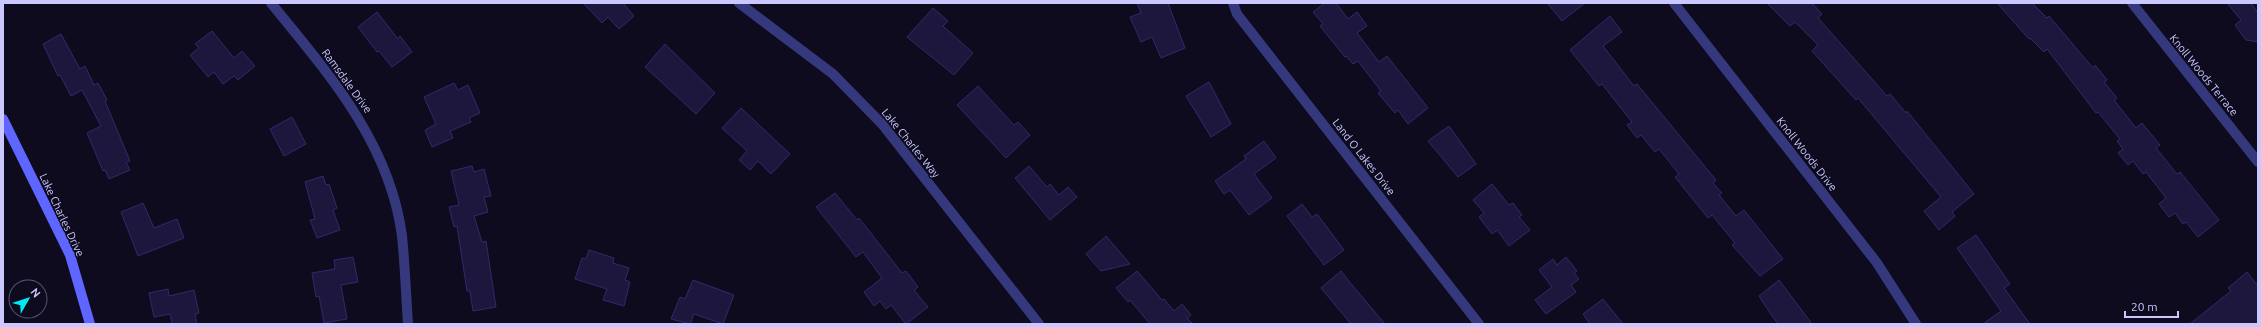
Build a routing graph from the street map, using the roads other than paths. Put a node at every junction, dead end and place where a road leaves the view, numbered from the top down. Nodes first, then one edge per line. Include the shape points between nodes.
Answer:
1 (271, 3) edge
2 (739, 3) edge
3 (1233, 3) edge
4 (1674, 3) edge
5 (2132, 3) edge
6 (3, 119) edge
7 (2258, 162) edge
8 (90, 324) edge
9 (408, 324) edge
10 (1039, 324) edge
11 (1478, 324) edge
12 (1916, 324) edge

1 - 9 street, Ramsdale Drive via 339,87 377,152 391,190 402,235
2 - 10 street, Lake Charles Way via 832,74 882,124
3 - 11 street, Land O Lakes Drive via 1237,14
4 - 12 street, Knoll Woods Drive via 1877,263
5 - 7 street, Knoll Woods Terrace
6 - 8 street, Lake Charles Drive via 70,255

